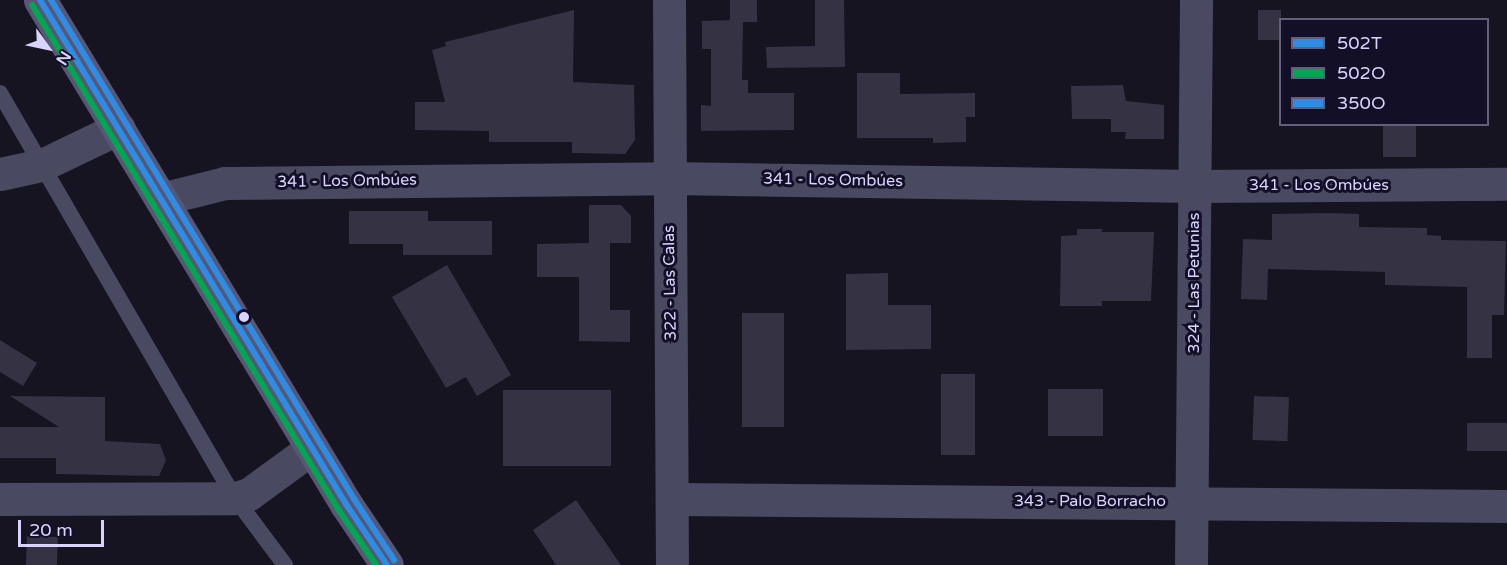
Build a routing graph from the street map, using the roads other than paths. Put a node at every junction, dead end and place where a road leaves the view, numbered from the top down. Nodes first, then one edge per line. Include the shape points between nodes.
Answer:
1 (40, 0) edge
2 (669, 0) edge
3 (1196, 0) edge
4 (0, 93) edge
5 (119, 128) junction
6 (42, 165) junction
7 (0, 174) edge
8 (670, 178) junction
9 (1507, 184) edge
10 (1195, 186) junction
11 (161, 199) junction
12 (312, 448) junction
13 (236, 498) junction
14 (0, 499) edge
15 (672, 499) junction
16 (1192, 502) junction
17 (1507, 506) edge
18 (285, 565) edge
19 (387, 565) edge
20 (672, 565) edge
21 (1191, 565) edge

1 - 5 main road
2 - 8 street, 322 - Las Calas
3 - 10 street, 324 - Las Petunias
4 - 6 lane
5 - 6 street
5 - 11 main road
6 - 7 street
6 - 13 lane
8 - 10 street, 341 - Los Ombúes
8 - 11 street, 341 - Los Ombúes via 225,183
8 - 15 street, 322 - Las Calas
9 - 10 street, 341 - Los Ombúes
10 - 16 street, 324 - Las Petunias
11 - 12 main road
12 - 13 street via 249,494
12 - 19 main road
13 - 14 street
13 - 18 lane
15 - 16 street, 343 - Palo Borracho
15 - 20 street, 322 - Las Calas
16 - 17 street, 343 - Palo Borracho
16 - 21 street, 324 - Las Petunias

